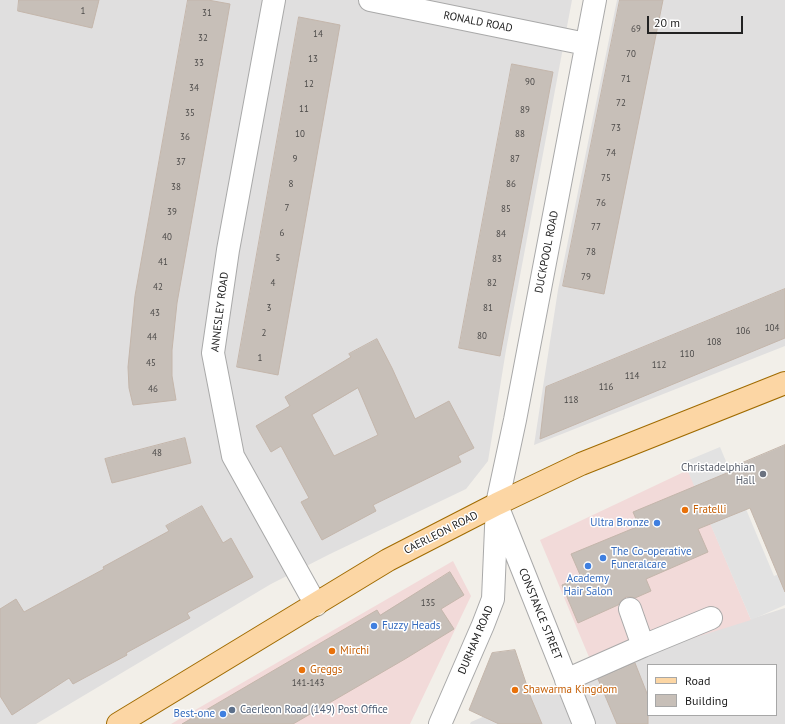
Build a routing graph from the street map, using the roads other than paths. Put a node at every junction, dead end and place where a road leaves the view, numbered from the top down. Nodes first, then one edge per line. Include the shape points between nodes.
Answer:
1 (274, 0) edge
2 (370, 0) edge
3 (596, 0) edge
4 (586, 44) junction
5 (785, 383) edge
6 (497, 504) junction
7 (316, 605) junction
8 (630, 609) dead end
9 (711, 618) dead end
10 (643, 646) junction
11 (566, 680) junction
12 (118, 724) edge
13 (440, 724) edge
14 (584, 724) edge

1 - 7 street, ANNESLEY ROAD via 228,250 213,353 233,456
2 - 4 street, RONALD ROAD
3 - 4 street, DUCKPOOL ROAD
4 - 6 street, DUCKPOOL ROAD
5 - 6 main road, CAERLEON ROAD via 581,464
6 - 7 main road, CAERLEON ROAD via 388,560
6 - 11 street, CONSTANCE STREET
6 - 13 street, DURHAM ROAD via 493,600
7 - 12 main road, CAERLEON ROAD
8 - 10 street
9 - 10 street
10 - 11 street
11 - 14 street, CONSTANCE STREET

